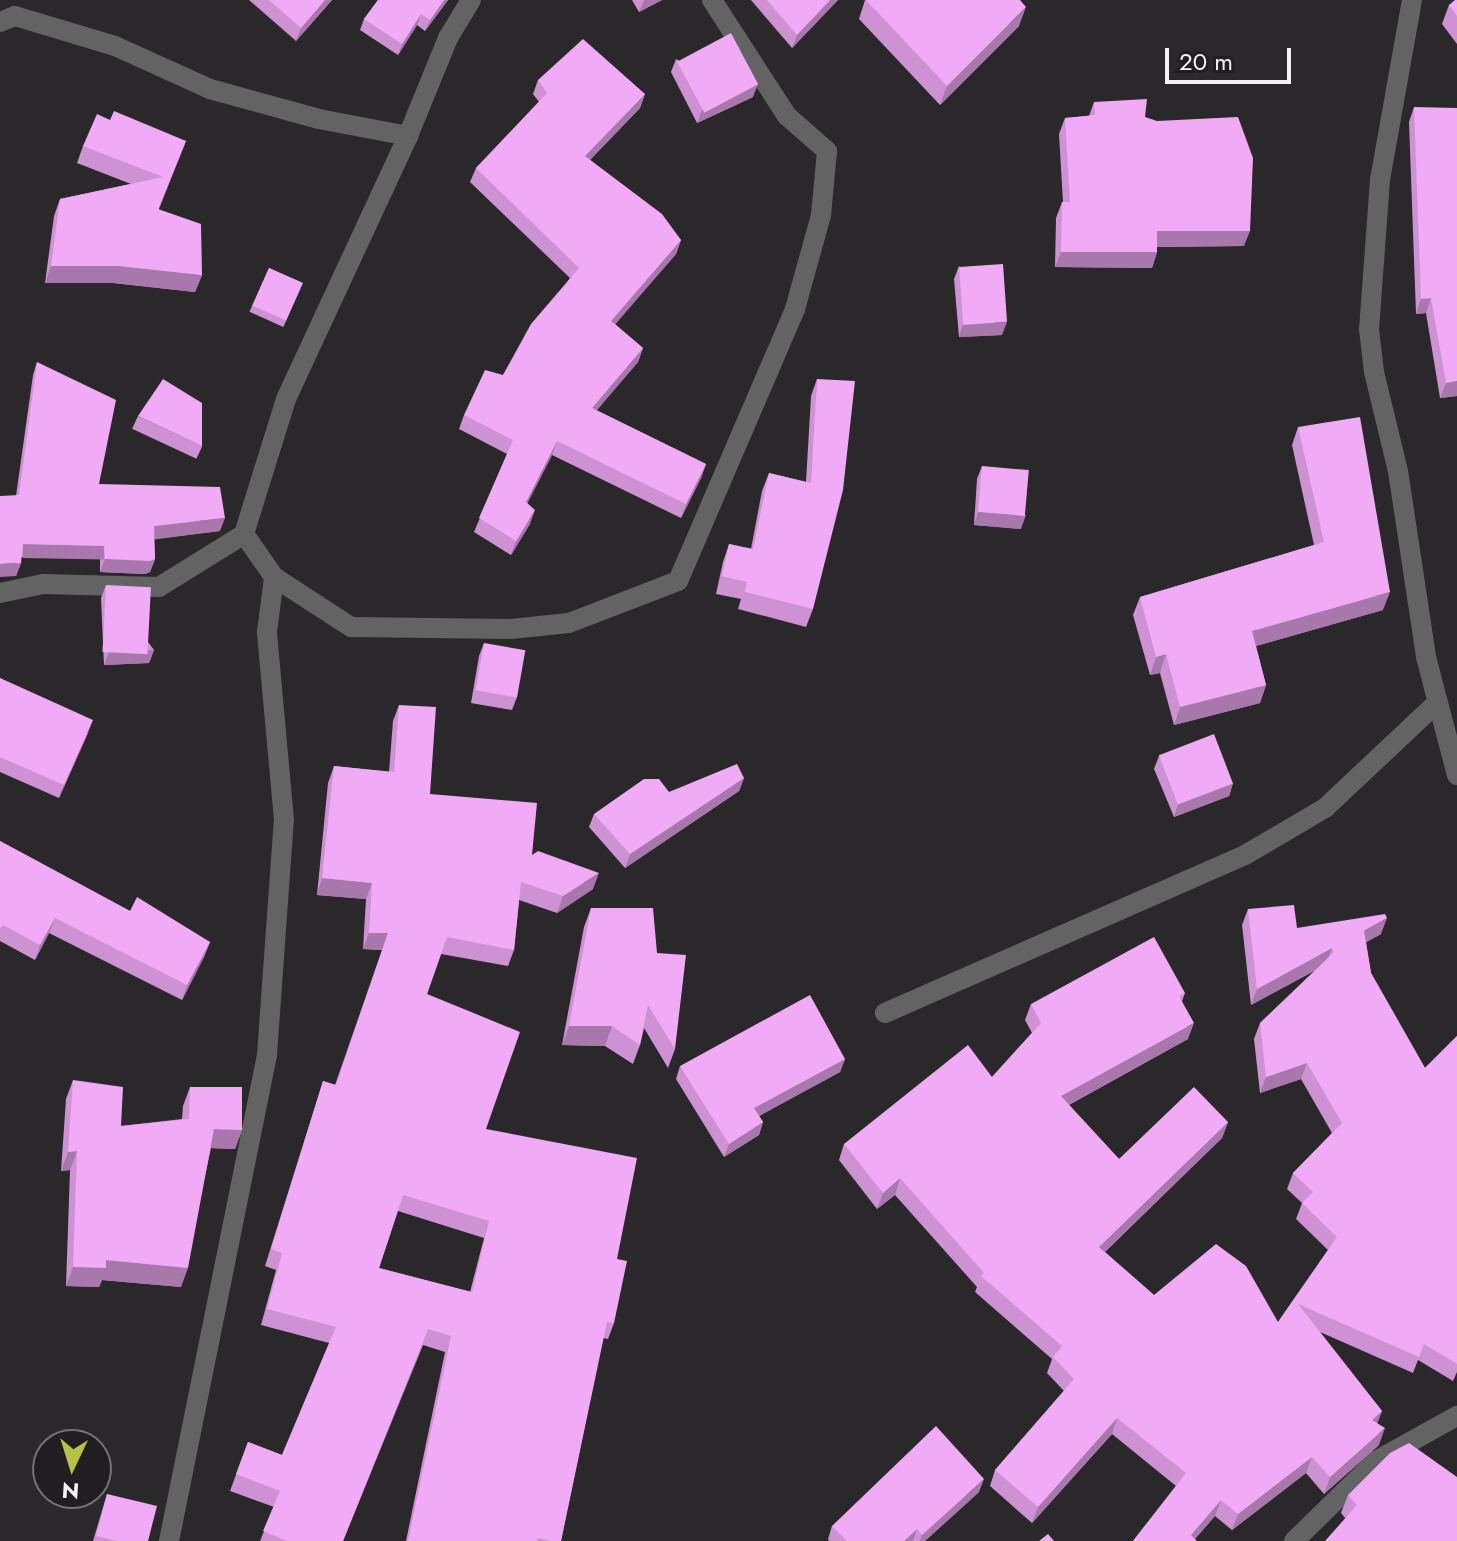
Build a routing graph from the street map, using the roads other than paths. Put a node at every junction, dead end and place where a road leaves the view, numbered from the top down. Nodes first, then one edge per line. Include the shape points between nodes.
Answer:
1 (471, 0) edge
2 (712, 0) edge
3 (1412, 0) edge
4 (7, 13) edge
5 (408, 136) junction
6 (244, 534) junction
7 (274, 577) junction
8 (0, 593) edge
9 (1437, 703) junction
10 (1457, 775) edge
11 (885, 1013) dead end
12 (1457, 1416) edge
13 (169, 1541) edge
14 (1294, 1541) edge

1 - 5 street via 448,38
2 - 7 street via 787,116 827,151 821,215 795,309 678,581 569,623 511,629 351,627
3 - 9 street via 1380,180 1369,329
4 - 5 street via 115,46 210,89 319,119
5 - 6 street via 286,399
6 - 7 street
6 - 8 street via 159,587 43,584
7 - 13 street via 267,632 284,820 267,1055
9 - 10 street
9 - 11 street via 1325,808 1245,855
12 - 14 street via 1376,1461

